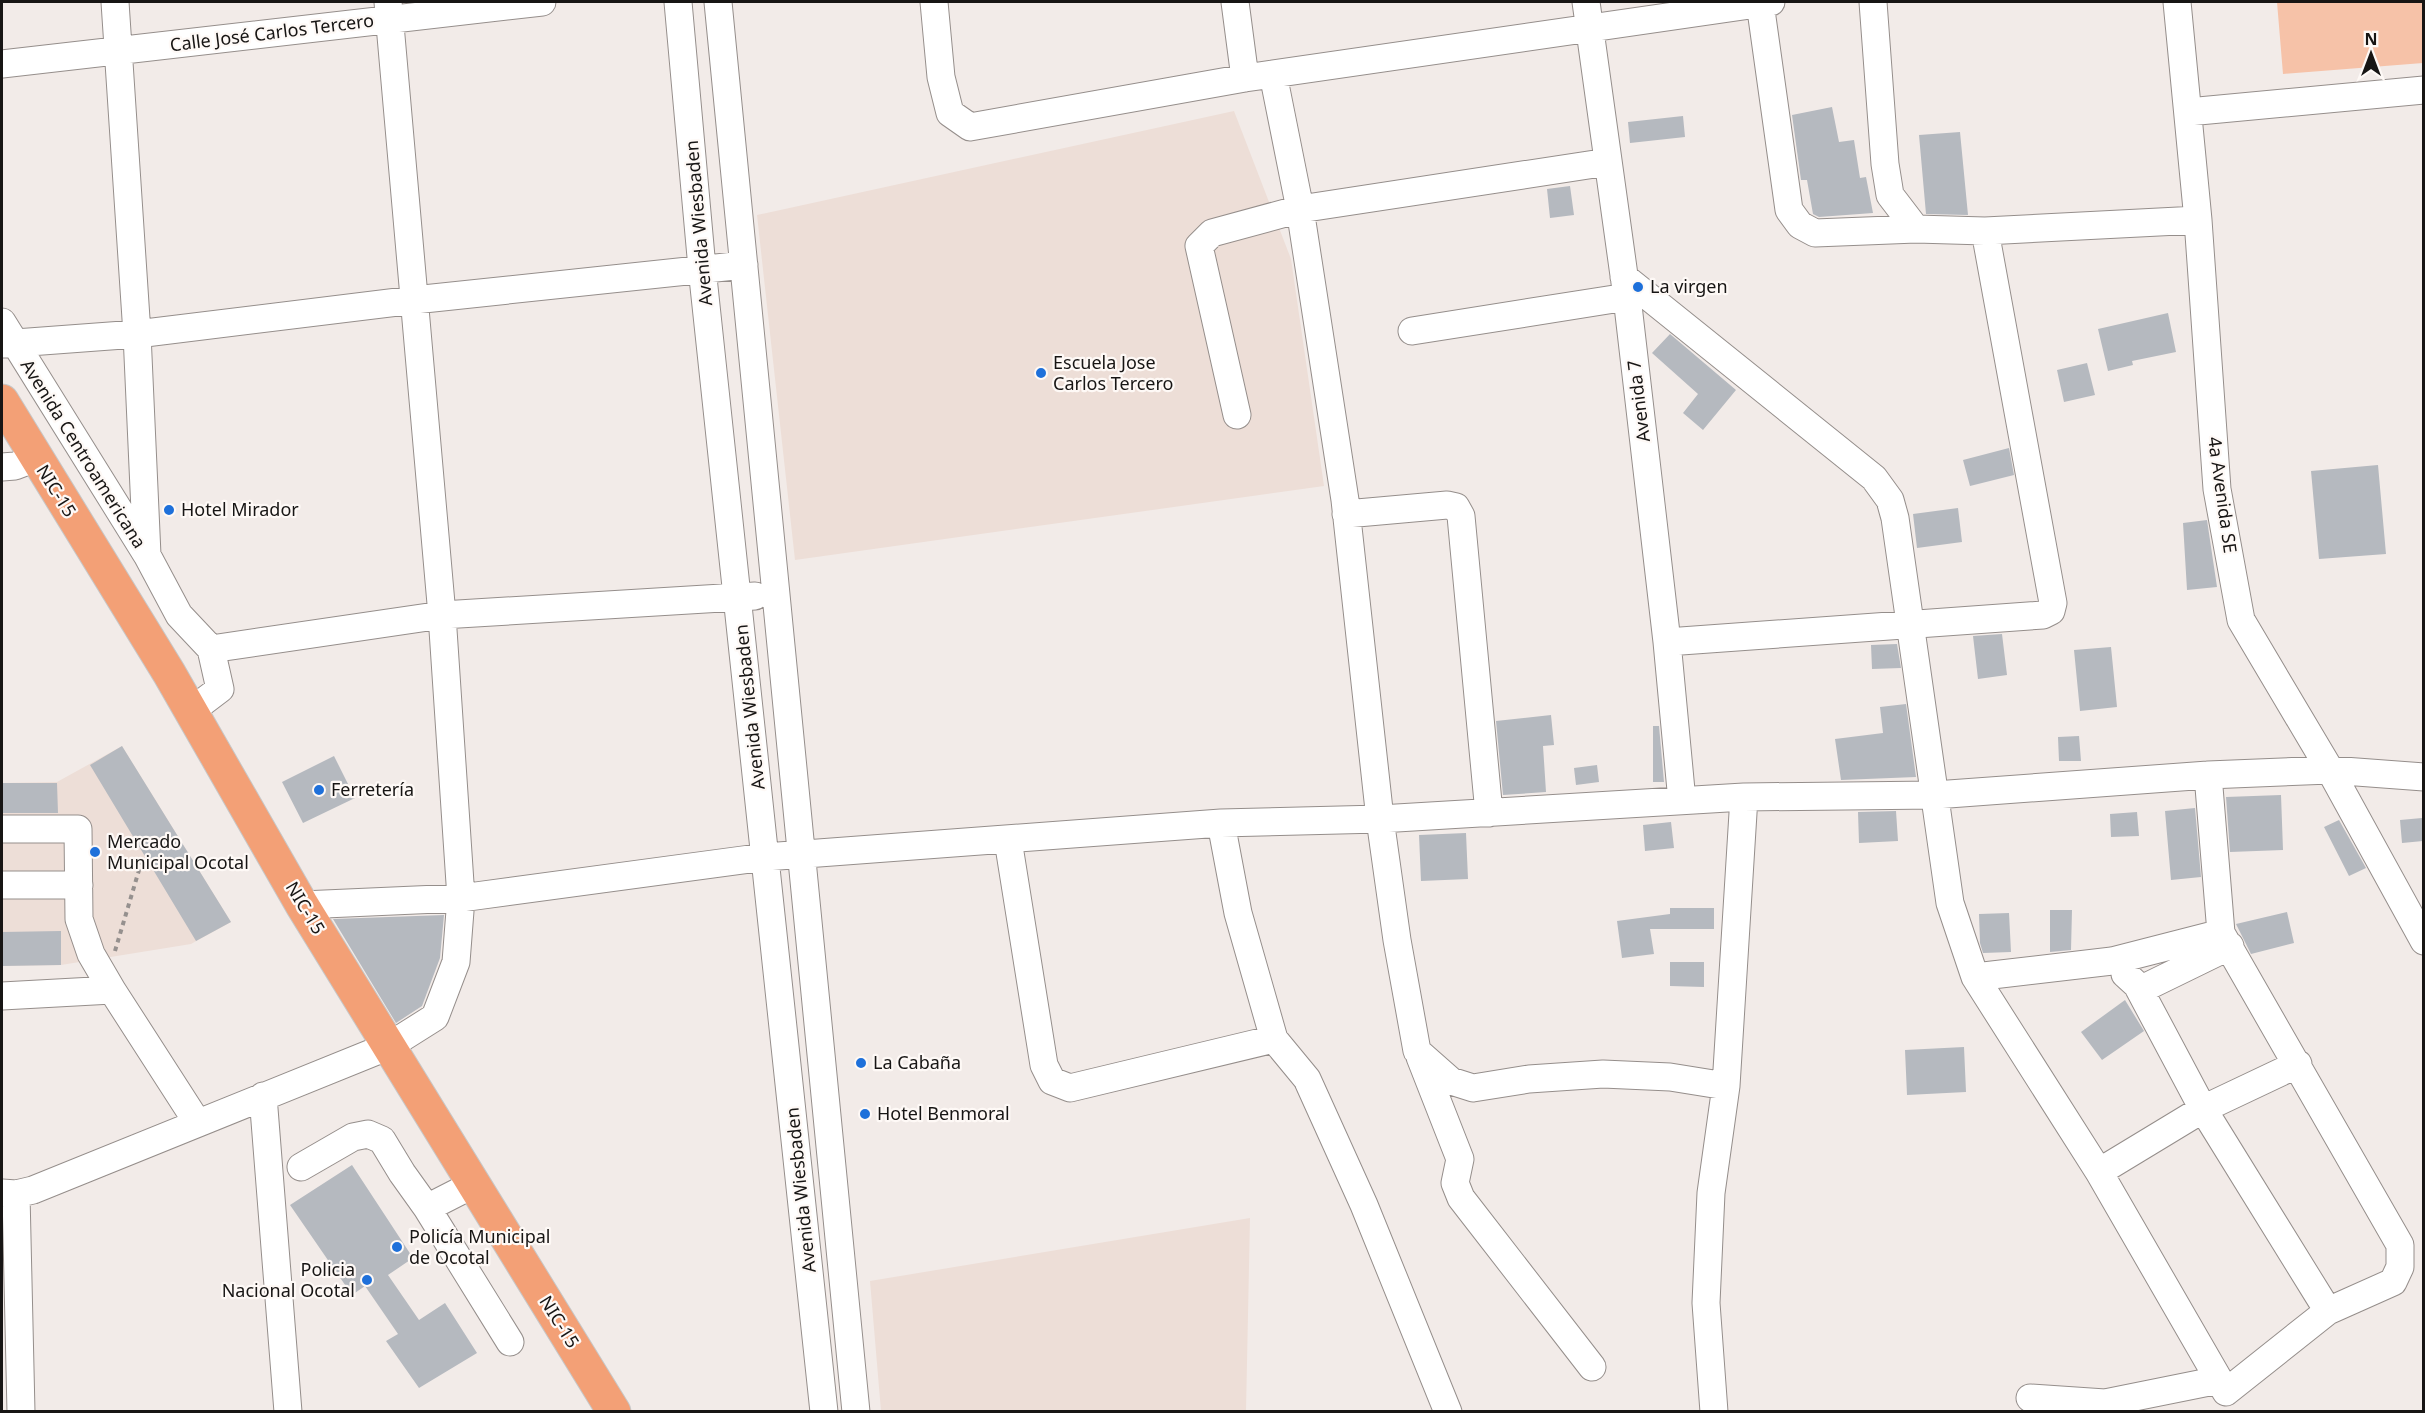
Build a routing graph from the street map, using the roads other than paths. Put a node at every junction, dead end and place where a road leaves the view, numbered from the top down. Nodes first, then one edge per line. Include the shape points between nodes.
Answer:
1 (115, 2) edge
2 (542, 2) edge
3 (678, 2) edge
4 (718, 2) edge
5 (934, 2) edge
6 (1235, 2) edge
7 (1766, 2) edge
8 (1873, 2) edge
9 (2177, 2) edge
10 (389, 10) edge
11 (1587, 15) edge
12 (119, 51) junction
13 (2, 64) edge
14 (1273, 74) junction
15 (1245, 78) junction
16 (2424, 90) edge
17 (2188, 112) junction
18 (1608, 162) junction
19 (1300, 209) junction
20 (2198, 220) junction
21 (1916, 229) junction
22 (1985, 231) junction
23 (744, 265) junction
24 (702, 268) junction
25 (1626, 287) junction
26 (414, 300) junction
27 (1412, 331) dead end
28 (137, 334) junction
29 (5, 336) edge
30 (2, 401) edge
31 (1238, 415) dead end
32 (36, 458) junction
33 (2, 467) edge
34 (1346, 514) junction
35 (147, 555) junction
36 (778, 595) junction
37 (738, 597) junction
38 (442, 615) junction
39 (1913, 626) junction
40 (1667, 642) junction
41 (211, 649) junction
42 (191, 711) junction
43 (2330, 770) junction
44 (2208, 775) junction
45 (2424, 777) edge
46 (1935, 795) junction
47 (1744, 797) junction
48 (1682, 801) junction
49 (1489, 813) junction
50 (1380, 819) junction
51 (1221, 823) junction
52 (2, 829) edge
53 (1008, 840) junction
54 (800, 855) junction
55 (765, 857) junction
56 (2, 885) edge
57 (79, 885) junction
58 (461, 898) junction
59 (303, 905) junction
60 (2226, 940) junction
61 (2424, 941) edge
62 (2112, 961) junction
63 (1975, 977) junction
64 (2137, 985) junction
65 (112, 990) junction
66 (2, 996) edge
67 (1274, 1040) junction
68 (389, 1046) junction
69 (1417, 1051) junction
70 (2298, 1064) junction
71 (1726, 1086) junction
72 (263, 1096) junction
73 (2203, 1109) junction
74 (197, 1122) junction
75 (301, 1167) dead end
76 (2099, 1172) junction
77 (474, 1184) junction
78 (9, 1194) edge
79 (427, 1208) junction
80 (2328, 1311) junction
81 (510, 1342) dead end
82 (1592, 1367) dead end
83 (2223, 1394) edge
84 (2031, 1398) dead end
85 (2105, 1407) edge
86 (21, 1412) edge
87 (288, 1412) edge
88 (614, 1412) edge
89 (824, 1412) edge
90 (856, 1412) edge
91 (1448, 1412) edge
92 (1714, 1412) edge

1 - 12 street
2 - 10 street, Calle José Carlos Tercero
3 - 24 street, Avenida Wiesbaden
4 - 23 street, Avenida Wiesbaden
5 - 15 street via 941,77 950,113 970,127
6 - 15 street
7 - 11 street
7 - 21 street via 1789,210 1800,225 1815,233
8 - 21 street via 1884,164 1890,195
9 - 17 street, 4a Avenida SE
10 - 12 street, Calle José Carlos Tercero
10 - 26 street
11 - 14 street
11 - 18 street, Avenida 7
12 - 13 street, Calle José Carlos Tercero
12 - 28 street
14 - 15 street
14 - 19 street
16 - 17 street
17 - 20 street, 4a Avenida SE
18 - 19 street
18 - 25 street, Avenida 7
19 - 31 street via 1212,233 1199,246
19 - 34 street
20 - 22 street
20 - 43 street, 4a Avenida SE via 2217,489 2241,620
21 - 22 street
22 - 39 street via 2053,603 2051,611 2043,615
23 - 24 street
23 - 36 street, Avenida Wiesbaden
24 - 26 street
24 - 37 street, Avenida Wiesbaden
25 - 27 street
25 - 39 street via 1874,478 1890,500 1895,518
25 - 40 street, Avenida 7
26 - 28 street
26 - 38 street
28 - 29 street
28 - 35 street
29 - 35 street, Avenida Centroamericana
30 - 32 highway, NIC-15 / NIC-15
32 - 33 street
32 - 42 highway, NIC-15 / NIC-15
34 - 49 street via 1447,505 1456,507 1461,516
34 - 50 street
35 - 41 street, Avenida Centroamericana via 179,615
36 - 37 street
36 - 54 street, Avenida Wiesbaden
37 - 38 street
37 - 55 street, Avenida Wiesbaden
38 - 41 street
38 - 58 street
39 - 40 street
39 - 46 street
40 - 48 street, Avenida 7
41 - 42 street via 220,689
42 - 59 highway, NIC-15 / NIC-15
43 - 44 street
43 - 45 street
43 - 61 street, 4a Avenida SE
44 - 46 street
44 - 60 street
46 - 47 street
46 - 63 street via 1950,903
47 - 48 street
47 - 71 street
48 - 49 street
49 - 50 street
50 - 51 street
50 - 69 street via 1396,940
51 - 53 street
51 - 67 street via 1238,913
52 - 57 street via 78,829
53 - 54 street
53 - 67 street via 1044,1065 1052,1081 1070,1088
54 - 55 street
54 - 90 street, Avenida Wiesbaden
55 - 58 street
55 - 89 street, Avenida Wiesbaden
56 - 57 street
57 - 65 street via 79,919 91,954
58 - 59 street
58 - 68 street via 456,962 435,1017
59 - 68 highway, NIC-15 / NIC-15
60 - 62 street
60 - 64 street via 2146,987
60 - 70 street
62 - 63 street
62 - 64 street
63 - 76 street
64 - 73 street
65 - 66 street
65 - 74 street
67 - 91 street via 1306,1079 1364,1205
68 - 72 street
68 - 77 highway, NIC-15 / NIC-15
69 - 71 street via 1451,1081 1473,1088 1604,1074 1670,1077
69 - 82 street via 1460,1159 1455,1183 1461,1198
70 - 73 street
70 - 80 street via 2400,1245 2400,1267 2393,1282
71 - 92 street via 1711,1192 1706,1302
72 - 74 street
72 - 87 street
73 - 76 street
73 - 80 street
74 - 78 street
75 - 79 street via 352,1137 368,1134 382,1140
76 - 83 street
77 - 79 street
77 - 88 highway, NIC-15 / NIC-15
78 - 86 street
79 - 81 street
80 - 83 street
83 - 85 street
84 - 85 street

